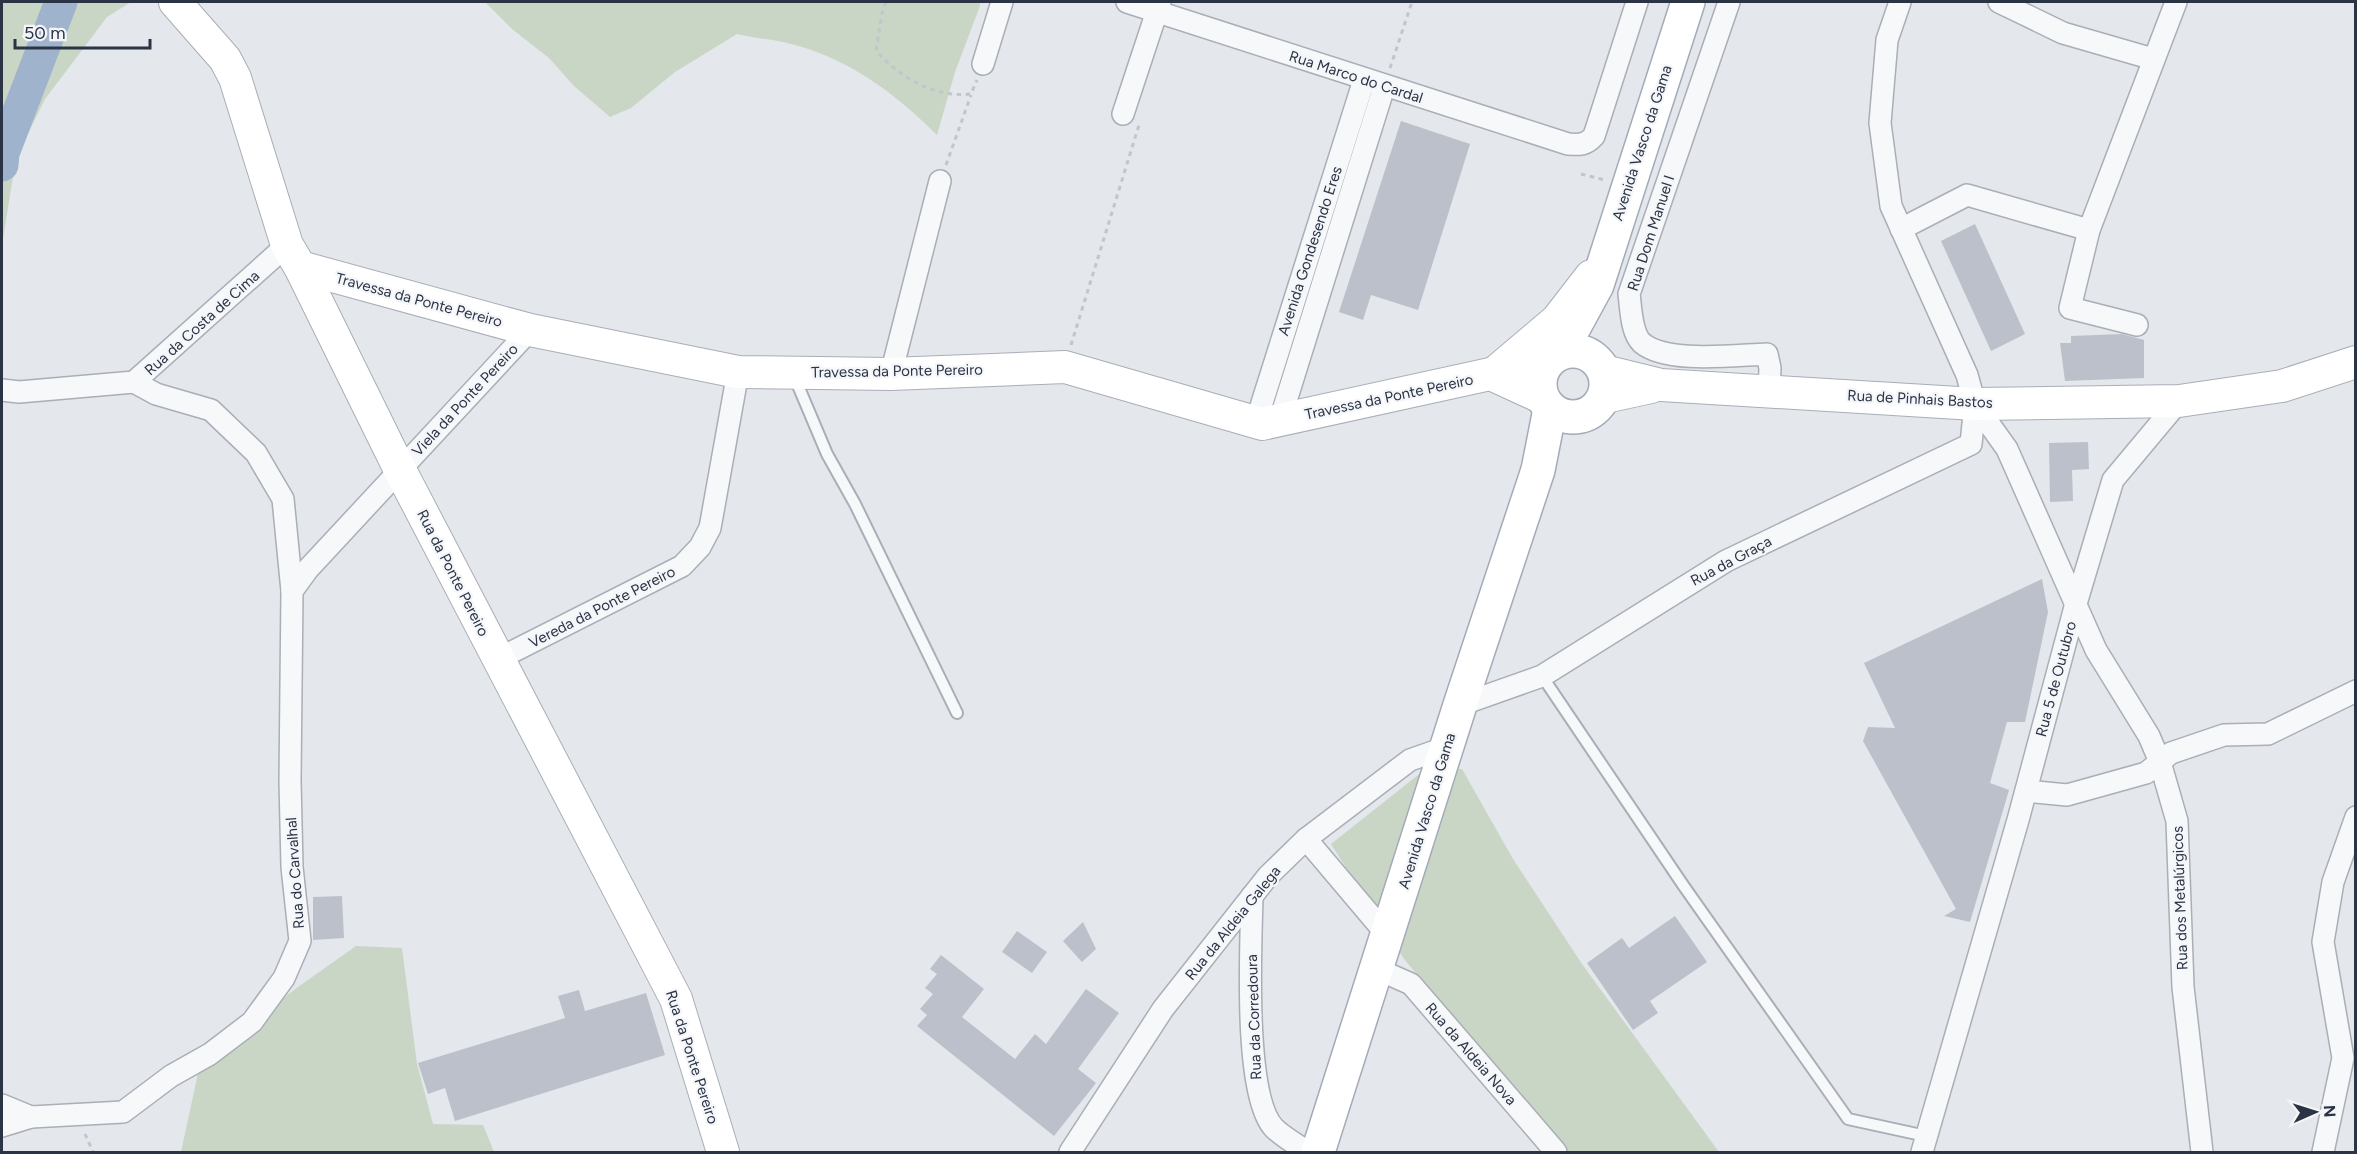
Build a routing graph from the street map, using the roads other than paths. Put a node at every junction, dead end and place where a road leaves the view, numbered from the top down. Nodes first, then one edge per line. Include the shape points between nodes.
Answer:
1 (175, 2) edge
2 (1002, 2) edge
3 (1127, 2) edge
4 (1638, 2) edge
5 (1688, 2) edge
6 (1729, 2) edge
7 (1900, 2) edge
8 (1999, 2) edge
9 (2176, 2) edge
10 (1158, 6) edge
11 (2153, 59) junction
12 (983, 64) road end
13 (1374, 84) junction
14 (1132, 116) road end
15 (940, 181) road end
16 (1901, 229) junction
17 (2090, 230) junction
18 (293, 256) junction
19 (1601, 272) junction
20 (2137, 325) dead end
21 (530, 330) junction
22 (1555, 357) junction
23 (2354, 360) edge
24 (738, 372) junction
25 (792, 373) junction
26 (891, 374) junction
27 (1493, 375) junction
28 (1602, 376) junction
29 (134, 382) junction
30 (2, 390) edge
31 (1769, 392) junction
32 (2179, 401) junction
33 (1975, 404) junction
34 (1556, 408) junction
35 (1268, 421) junction
36 (400, 470) junction
37 (292, 591) junction
38 (2075, 607) junction
39 (498, 659) junction
40 (1542, 676) junction
41 (2355, 691) edge
42 (1460, 705) junction
43 (957, 713) dead end
44 (1447, 747) junction
45 (2160, 762) junction
46 (2026, 791) junction
47 (2355, 817) edge
48 (1306, 839) junction
49 (1252, 896) junction
50 (1388, 936) junction
51 (1377, 969) junction
52 (2, 1105) edge
53 (31, 1117) junction
54 (2, 1126) edge
55 (1924, 1144) edge
56 (723, 1152) edge
57 (1070, 1152) edge
58 (1308, 1152) edge
59 (1318, 1152) edge
60 (1556, 1152) edge
61 (2202, 1152) edge
62 (2323, 1152) edge

1 - 18 street, Rua da Ponte Pereiro via 219,52 235,78
2 - 12 street
3 - 10 street, Rua Marco do Cardal
4 - 13 street, Rua Marco do Cardal via 1597,128 1587,144 1568,144
5 - 19 main road, Avenida Vasco da Gama
6 - 31 street, Rua Dom Manuel I via 1629,294 1632,320 1641,342 1674,355 1767,354
7 - 16 street via 1887,40 1880,123 1891,206
8 - 11 street via 2063,33
9 - 11 street
10 - 13 street, Rua Marco do Cardal
10 - 14 street
11 - 17 street
13 - 35 street, Avenida Gondesendo Eres
15 - 26 street
16 - 17 street via 1967,195
16 - 33 street via 1967,375
17 - 20 street via 2070,308
18 - 21 street, Travessa da Ponte Pereiro
18 - 29 street, Rua da Costa de Cima
18 - 36 street, Rua da Ponte Pereiro
19 - 22 main road, Avenida Vasco da Gama
19 - 27 street via 1557,320
19 - 28 main road, Avenida Vasco da Gama via 1594,328
21 - 24 street, Travessa da Ponte Pereiro
21 - 36 street, Viela da Ponte Pereiro
22 - 27 street, Travessa da Ponte Pereiro
22 - 28 main road via 1573,351 1586,353
22 - 34 main road, Avenida Vasco da Gama via 1542,372 1540,385
23 - 32 street via 2282,386
24 - 25 street, Travessa da Ponte Pereiro
24 - 39 street, Vereda da Ponte Pereiro via 710,528 700,547 682,566
25 - 26 street, Travessa da Ponte Pereiro
25 - 43 lane via 827,454
26 - 35 street, Travessa da Ponte Pereiro via 1065,367
27 - 34 street, Travessa da Ponte Pereiro
27 - 35 street, Travessa da Ponte Pereiro
28 - 31 street, Rua de Pinhais Bastos via 1661,386
28 - 34 main road, Avenida Vasco da Gama via 1592,412
29 - 30 street, Rua da Costa de Cima
29 - 37 street, Rua do Carvalhal via 156,394 211,410 256,453 283,499
31 - 33 street, Rua de Pinhais Bastos
32 - 33 street, Rua de Pinhais Bastos
32 - 38 street, Rua 5 de Outubro via 2113,480
33 - 38 street, Rua dos Metalúrgicos via 2007,449
33 - 40 street, Rua da Graça via 1971,444 1726,561
34 - 42 main road, Avenida Vasco da Gama
36 - 37 street
36 - 39 street, Rua da Ponte Pereiro
37 - 53 street, Rua do Carvalhal via 290,792 292,867 300,941 284,978 252,1022 123,1112
38 - 45 street, Rua dos Metalúrgicos via 2096,650 2149,735
38 - 46 street, Rua 5 de Outubro
39 - 56 street, Rua da Ponte Pereiro via 676,999
40 - 42 street, Rua da Graça
40 - 55 lane via 1848,1119
41 - 45 street via 2268,734 2224,735 2171,753
42 - 44 main road, Avenida Vasco da Gama
44 - 48 street, Rua da Aldeia Galega via 1410,760
44 - 50 main road, Avenida Vasco da Gama
45 - 46 street via 2146,773 2067,795
45 - 61 street, Rua dos Metalúrgicos via 2177,820 2184,987
46 - 55 street, Rua 5 de Outubro
47 - 62 street via 2333,882 2323,942 2343,1058
48 - 49 street, Rua da Aldeia Galega
48 - 50 street
49 - 57 street, Rua da Aldeia Galega via 1163,1009
49 - 58 street, Rua da Corredoura via 1251,992 1257,1092 1273,1127
50 - 51 main road, Avenida Vasco da Gama
51 - 59 main road, Avenida Vasco da Gama
51 - 60 street, Rua da Aldeia Nova via 1410,984
52 - 53 street
53 - 54 street, Rua do Carvalhal

